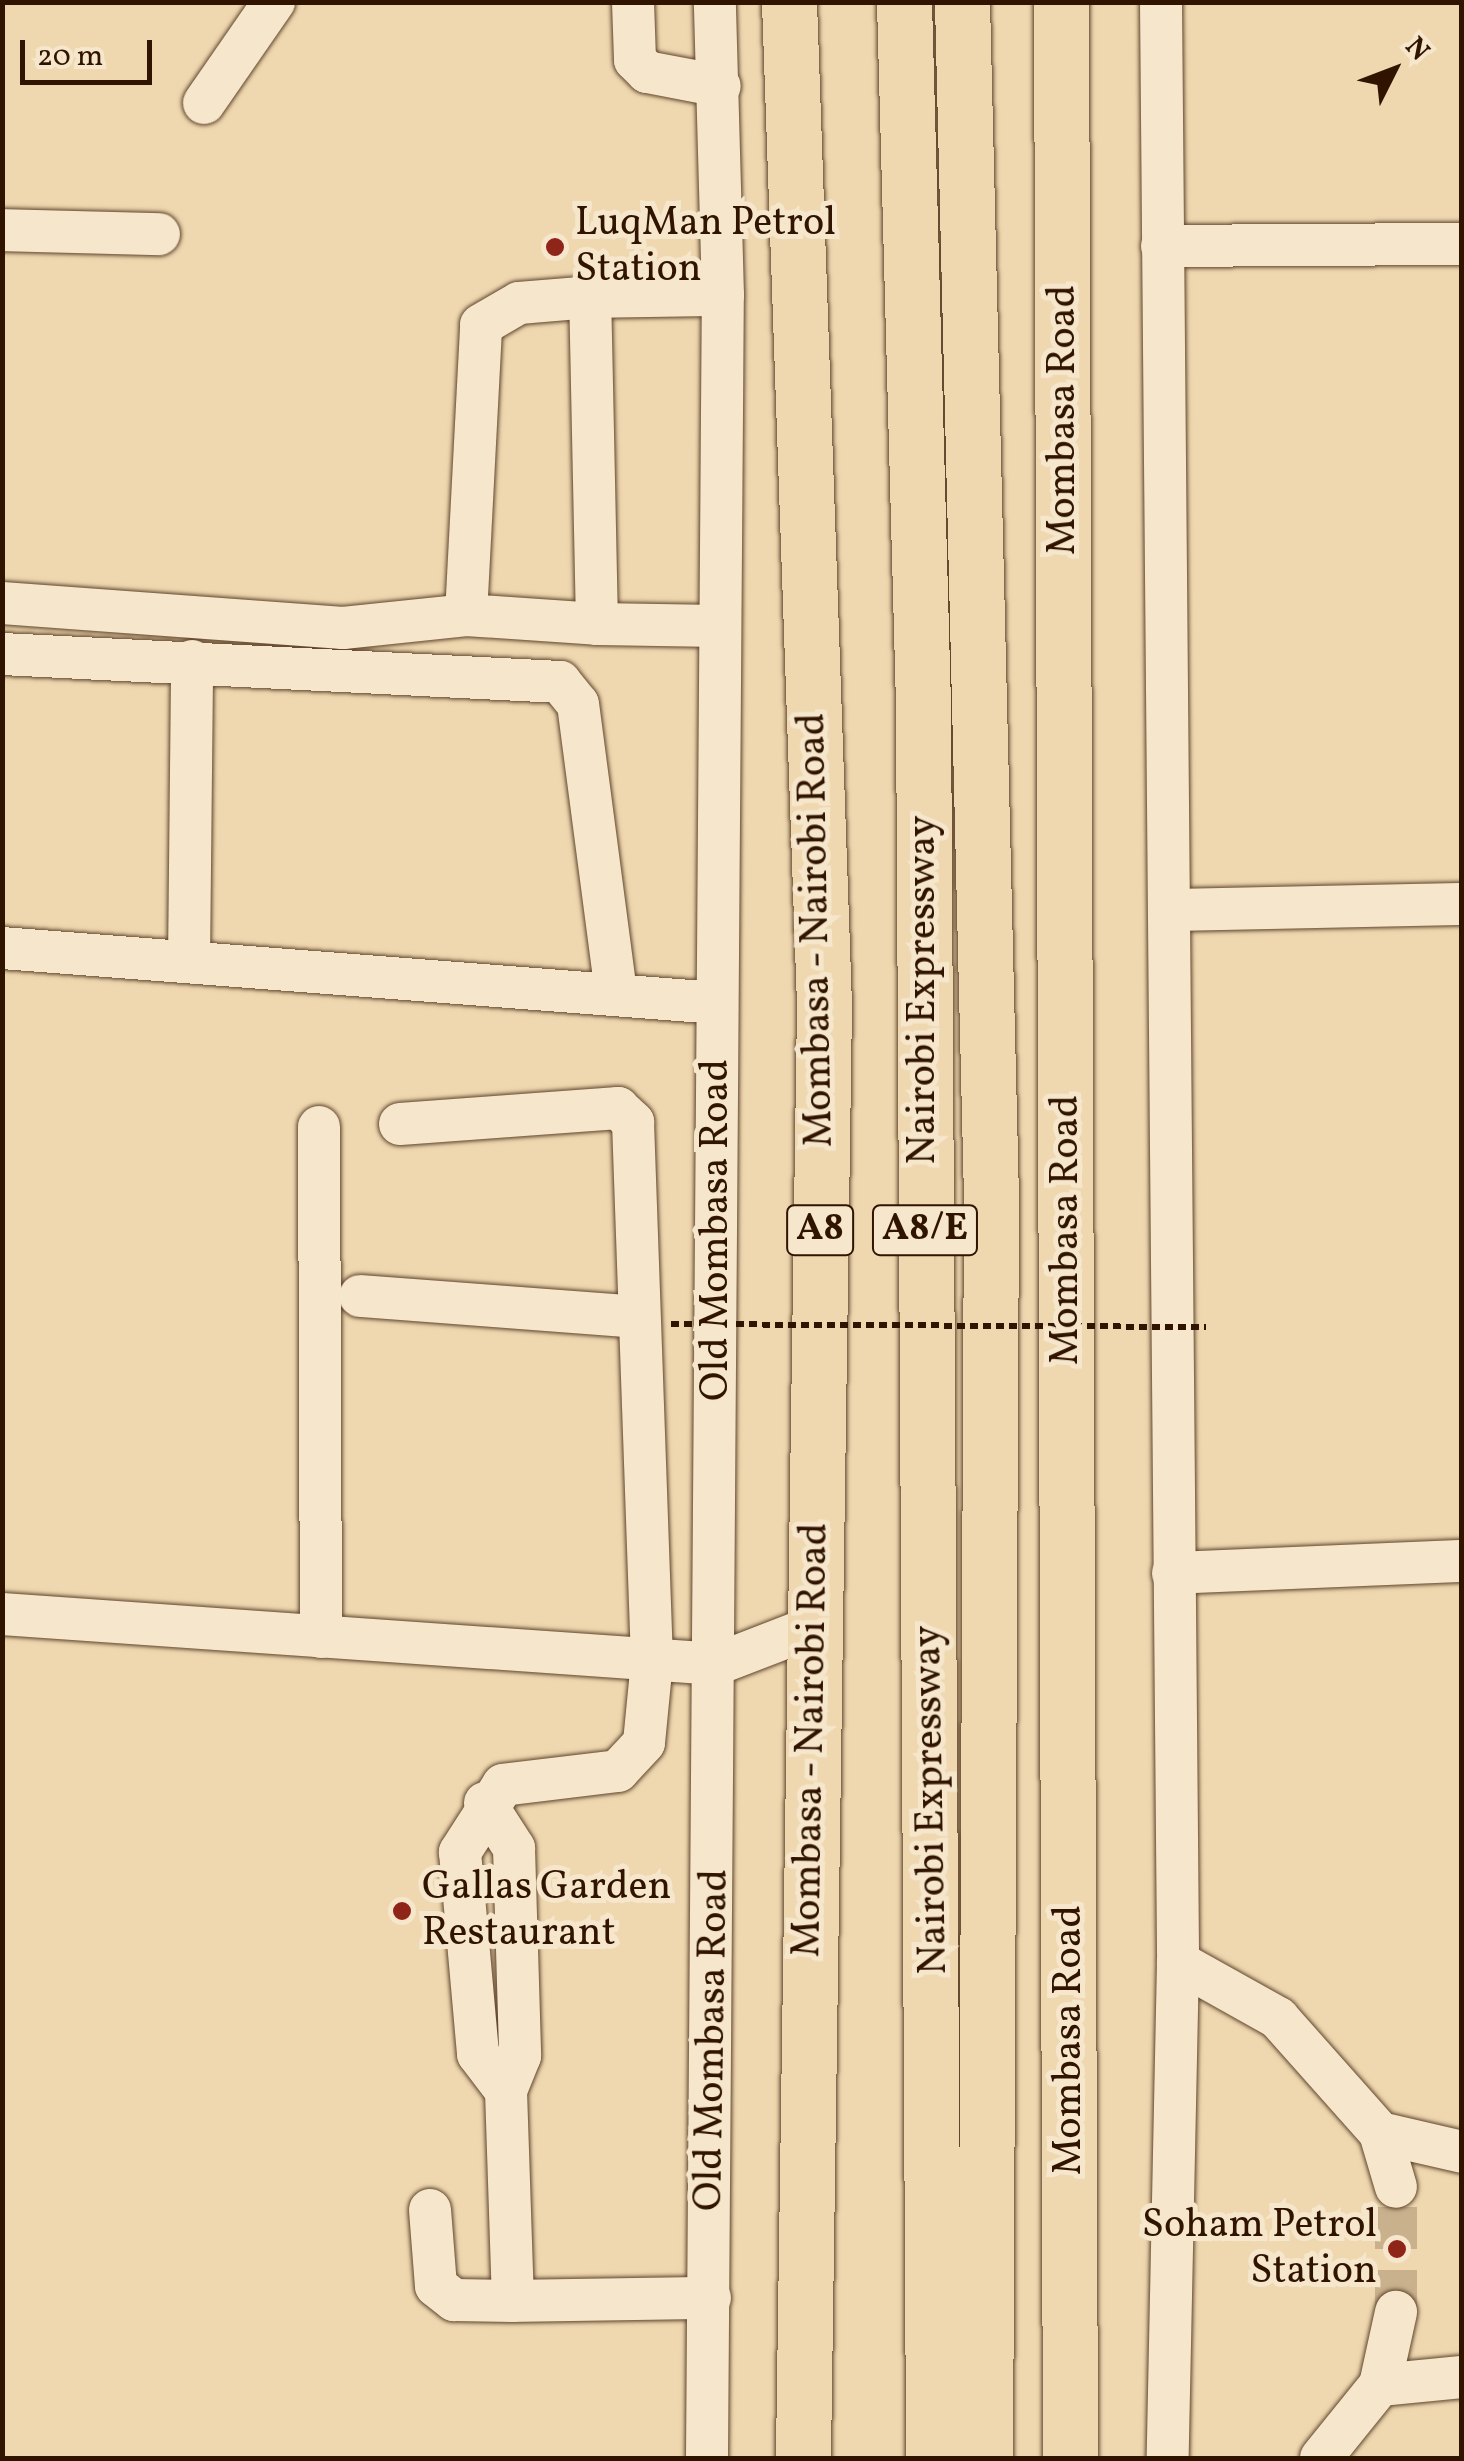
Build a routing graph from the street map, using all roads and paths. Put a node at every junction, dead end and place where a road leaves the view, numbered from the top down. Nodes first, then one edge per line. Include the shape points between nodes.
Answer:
1 (274, 2) edge
2 (633, 2) edge
3 (715, 2) edge
4 (789, 2) edge
5 (904, 2) edge
6 (962, 2) edge
7 (1060, 2) edge
8 (1161, 2) edge
9 (720, 86) junction
10 (204, 103) dead end
11 (2, 230) edge
12 (158, 234) dead end
13 (1462, 244) edge
14 (1162, 246) junction
15 (723, 295) junction
16 (590, 296) junction
17 (2, 604) edge
18 (466, 615) junction
19 (598, 624) junction
20 (718, 626) junction
21 (2, 654) edge
22 (192, 661) junction
23 (1462, 904) edge
24 (1172, 910) junction
25 (2, 948) edge
26 (188, 962) junction
27 (616, 993) junction
28 (716, 1004) junction
29 (400, 1124) dead end
30 (319, 1127) dead end
31 (360, 1296) dead end
32 (655, 1320) junction
33 (1206, 1326) dead end
34 (1462, 1562) edge
35 (1173, 1572) junction
36 (2, 1614) edge
37 (814, 1627) junction
38 (321, 1637) junction
39 (652, 1661) junction
40 (717, 1664) junction
41 (1178, 1962) junction
42 (1380, 2134) junction
43 (1462, 2152) edge
44 (1396, 2187) tunnel mouth
45 (430, 2210) dead end
46 (710, 2298) junction
47 (513, 2301) junction
48 (1396, 2312) tunnel mouth
49 (1462, 2376) edge
50 (1380, 2385) junction
51 (707, 2458) edge
52 (803, 2458) edge
53 (934, 2458) edge
54 (985, 2458) edge
55 (1070, 2458) edge
56 (1168, 2458) edge
57 (1321, 2458) edge

1 - 10 street
2 - 9 street via 635,60 647,72
3 - 9 street, Old Mombasa Road
4 - 37 highway, Mombasa - Nairobi Road / A8 via 824,1005
5 - 53 highway, Nairobi Expressway / A8/E via 923,723
6 - 54 highway, Nairobi Expressway / A8/E via 990,1196
7 - 55 highway, Mombasa Road
8 - 14 street
9 - 15 street, Old Mombasa Road
11 - 12 street
13 - 14 street
14 - 24 street
15 - 16 street
15 - 20 street, Old Mombasa Road
16 - 18 street via 519,303 481,325
16 - 19 street
17 - 18 street via 343,628
18 - 19 street
19 - 20 street
20 - 28 street, Old Mombasa Road
21 - 22 street
22 - 26 street
22 - 27 street via 560,682 578,704
23 - 24 street
24 - 35 street
25 - 26 street
26 - 27 street
27 - 28 street
28 - 40 street, Old Mombasa Road
29 - 32 street via 627,1112
30 - 38 street
31 - 32 street
32 - 33 path, bridge
32 - 39 street
34 - 35 street
35 - 41 street
36 - 38 street
37 - 40 street
37 - 52 highway, Mombasa - Nairobi Road / A8
38 - 39 street
39 - 40 street
39 - 47 street via 644,1743 634,1762 517,1778 485,1803 514,1848 520,2056 506,2091
40 - 46 street, Old Mombasa Road
41 - 42 street via 1278,2018
41 - 56 street
42 - 43 street
42 - 44 street
45 - 47 street via 436,2286 454,2300
46 - 47 street
46 - 51 street, Old Mombasa Road
48 - 50 street
49 - 50 street
50 - 57 street

